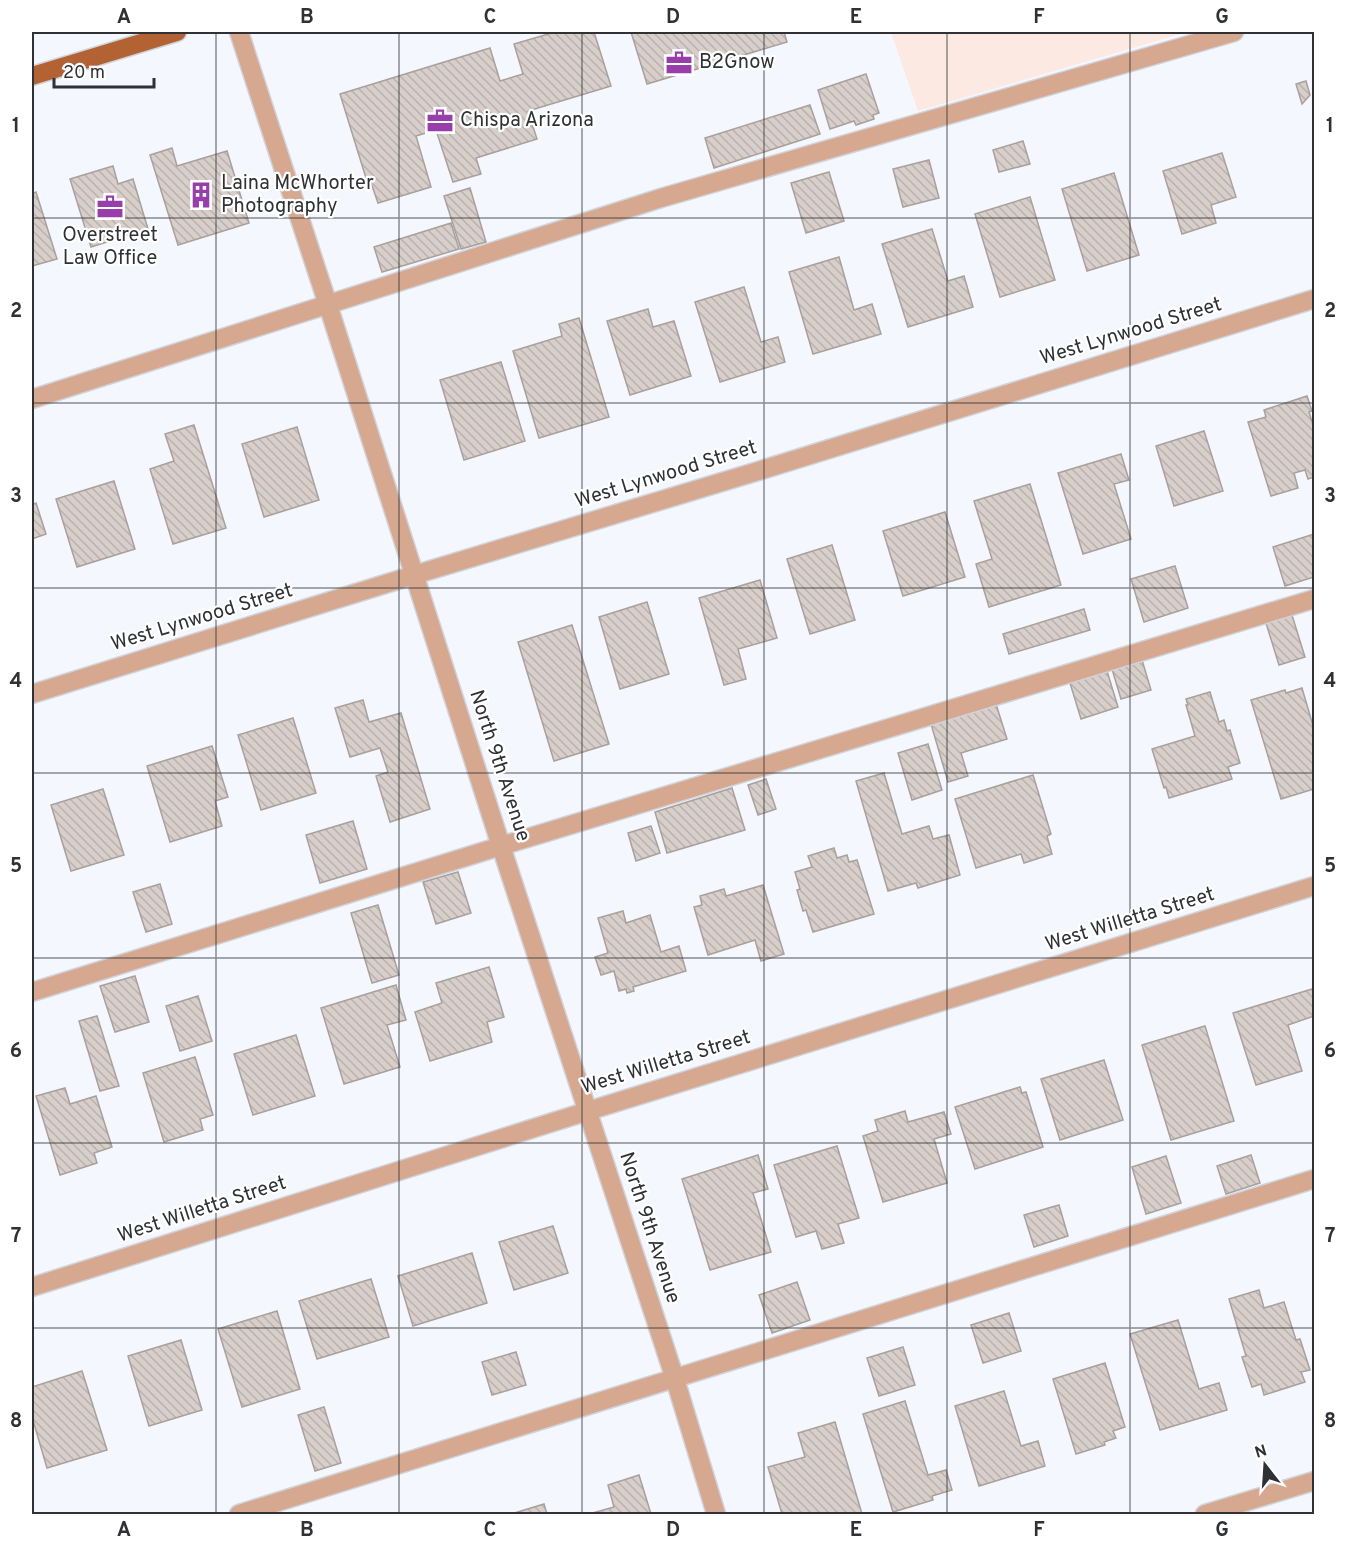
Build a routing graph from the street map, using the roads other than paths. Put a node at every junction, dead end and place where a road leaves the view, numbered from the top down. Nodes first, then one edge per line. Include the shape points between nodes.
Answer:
1 (177, 32) edge
2 (239, 32) edge
3 (1234, 32) edge
4 (32, 76) edge
5 (1314, 299) edge
6 (328, 305) junction
7 (32, 399) edge
8 (414, 574) junction
9 (1314, 598) edge
10 (32, 694) edge
11 (501, 846) junction
12 (1314, 886) edge
13 (32, 992) edge
14 (588, 1111) junction
15 (1314, 1179) edge
16 (32, 1287) edge
17 (675, 1379) junction
18 (1314, 1481) edge
19 (239, 1515) edge
20 (716, 1515) edge
21 (1205, 1515) edge

1 - 4 main road
2 - 6 street, North 9th Avenue
3 - 6 street via 661,198
5 - 8 street, West Lynwood Street
6 - 7 street
6 - 8 street, North 9th Avenue
8 - 10 street, West Lynwood Street
8 - 11 street, North 9th Avenue
9 - 11 street
11 - 13 street
11 - 14 street, North 9th Avenue
12 - 14 street, West Willetta Street
14 - 16 street, West Willetta Street
14 - 17 street, North 9th Avenue
15 - 17 street
17 - 19 street
17 - 20 street, North 9th Avenue
18 - 21 street

